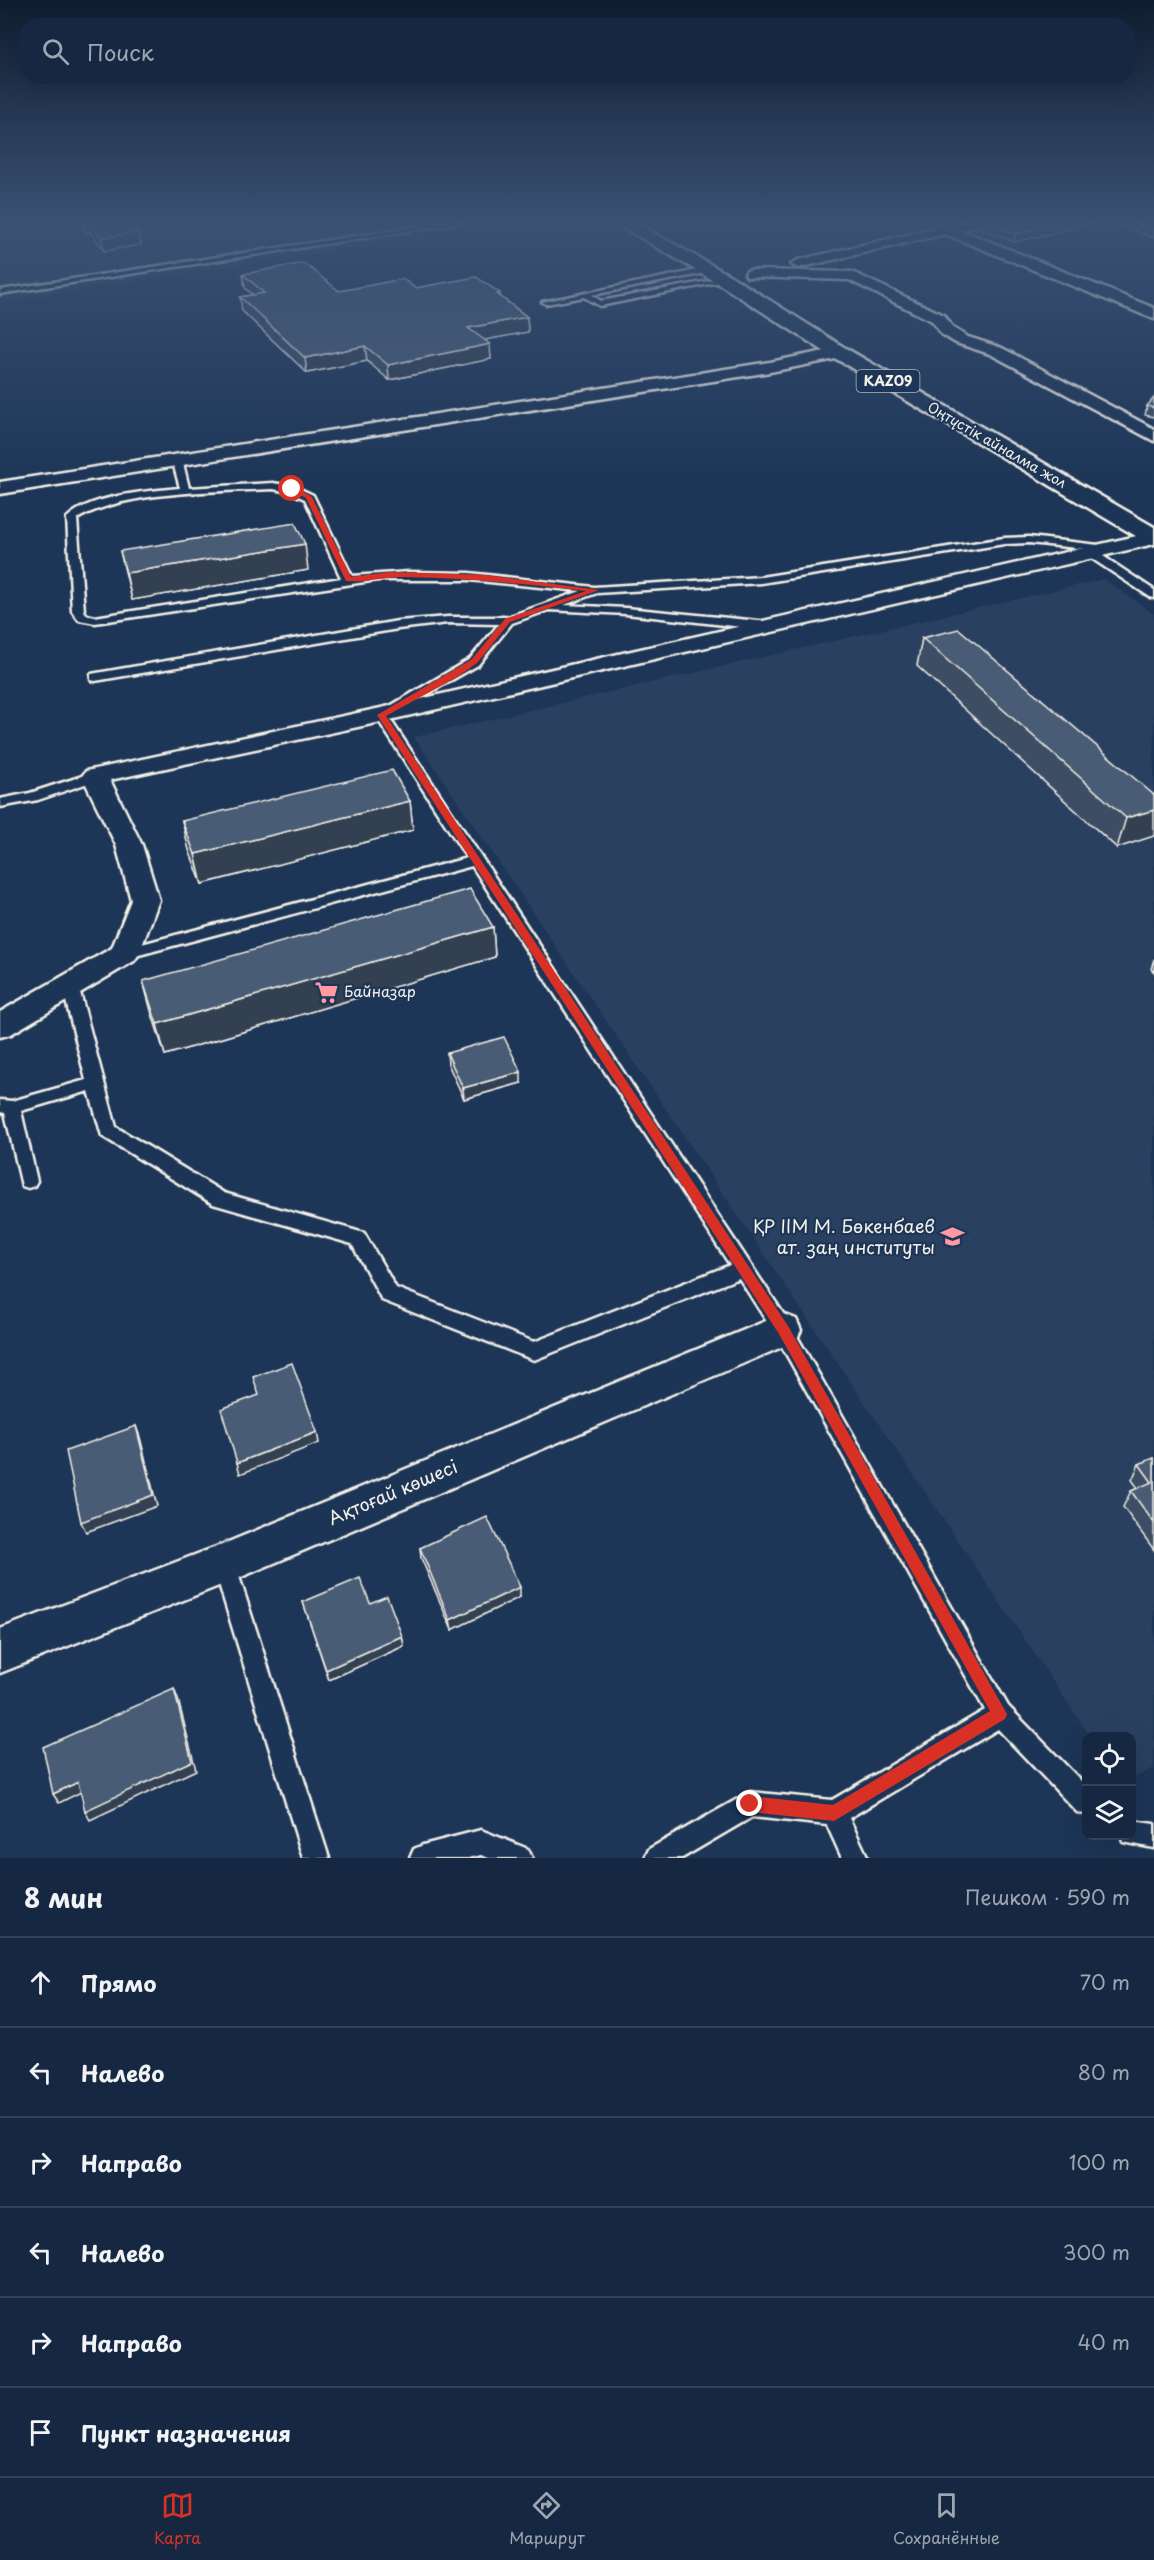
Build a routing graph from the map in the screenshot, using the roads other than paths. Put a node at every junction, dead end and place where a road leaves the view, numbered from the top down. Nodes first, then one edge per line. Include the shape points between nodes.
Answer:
1 (771, 310) edge
2 (921, 310) edge
3 (840, 353) junction
4 (1154, 436) edge
5 (177, 459) junction
6 (0, 488) edge
7 (185, 490) junction
8 (1154, 537) edge
9 (1096, 550) junction
10 (348, 580) junction
11 (596, 590) junction
12 (1154, 595) edge
13 (544, 607) junction
14 (508, 621) junction
15 (769, 626) junction
16 (94, 677) dead end
17 (381, 715) junction
18 (94, 776) junction
19 (0, 803) edge
20 (476, 860) junction
21 (124, 954) junction
22 (70, 985) junction
23 (0, 1026) edge
24 (96, 1083) junction
25 (6, 1107) edge
26 (28, 1181) dead end
27 (743, 1268) junction
28 (783, 1330) junction
29 (224, 1564) junction
30 (0, 1651) edge
31 (1000, 1714) junction
32 (1082, 1799) edge
33 (834, 1813) junction
34 (1136, 1834) edge
35 (1154, 1836) edge
36 (316, 1858) edge
37 (423, 1858) edge
38 (519, 1858) edge
39 (658, 1858) edge
40 (855, 1858) edge

1 - 3 highway, Оңтүстік айналма жол / KAZ09
2 - 4 street via 938,318 947,331 962,340 996,351
3 - 5 street
3 - 8 highway, Оңтүстік айналма жол / KAZ09
5 - 6 street
5 - 7 lane
7 - 10 lane via 273,486 309,497
7 - 10 lane via 99,505 79,511 72,518 78,611 82,618 95,620
8 - 9 street
9 - 11 lane via 1029,540 1004,541 761,580
9 - 12 lane
9 - 15 street
10 - 11 lane via 391,574 466,576
11 - 13 lane
13 - 14 lane
13 - 15 lane
14 - 16 lane via 448,620 398,625
14 - 17 lane via 474,662
15 - 17 street
17 - 18 street
17 - 20 lane
18 - 19 lane via 33,797
18 - 21 street via 129,845 145,900
20 - 21 lane
20 - 27 lane
21 - 22 street
22 - 23 street
22 - 24 lane
24 - 25 lane
24 - 27 lane via 108,1131 219,1199 358,1238 389,1294 534,1351
25 - 26 lane
27 - 28 lane
28 - 29 street, Ақтоғай көшесі
28 - 31 lane
29 - 30 street, Ақтоғай көшесі
29 - 36 lane
31 - 32 lane
31 - 33 lane
33 - 39 lane via 750,1804
33 - 40 lane
34 - 35 lane
37 - 38 lane via 481,1842

